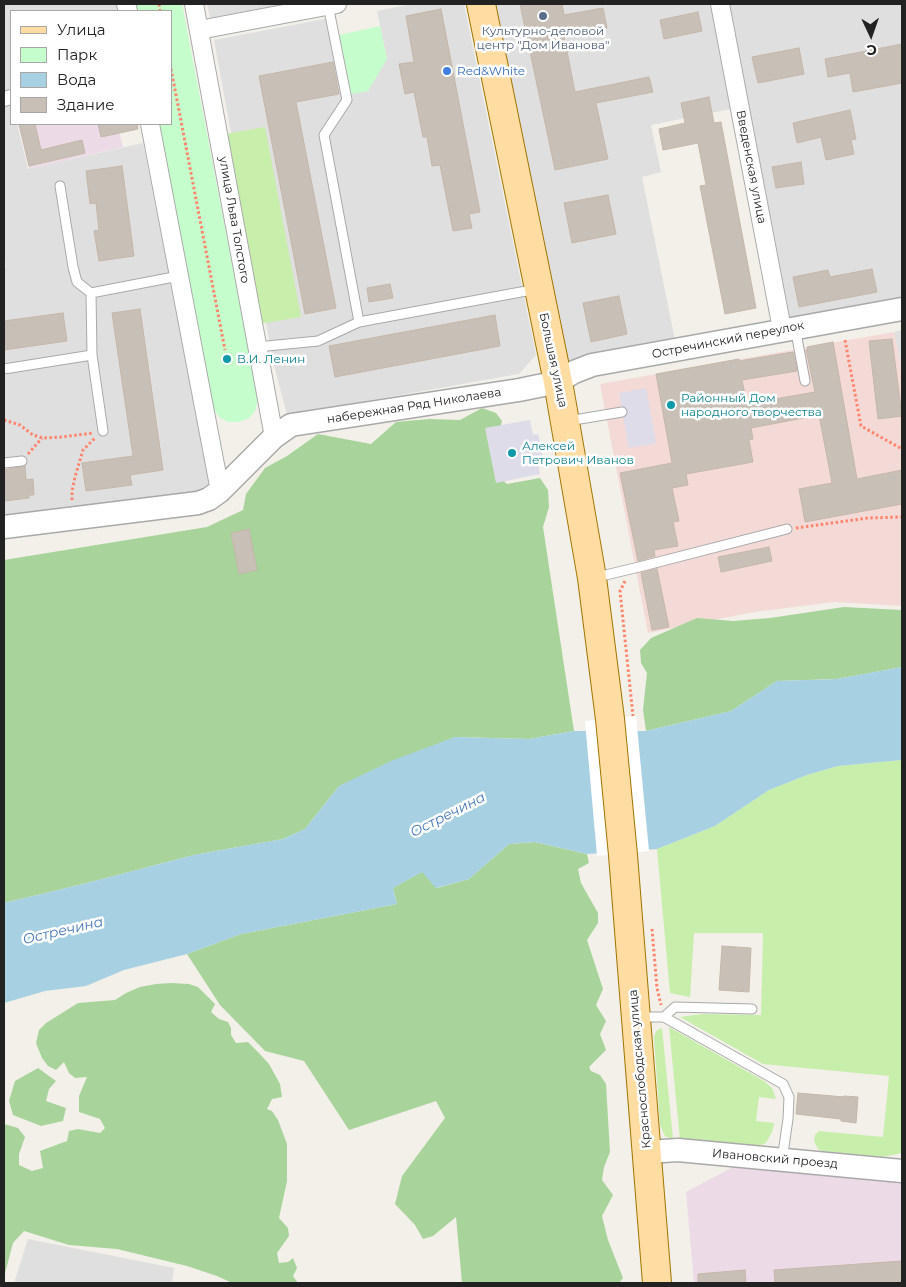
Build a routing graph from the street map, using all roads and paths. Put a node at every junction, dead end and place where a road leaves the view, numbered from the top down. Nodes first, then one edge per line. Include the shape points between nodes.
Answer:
1 (194, 4) edge
2 (481, 4) edge
3 (720, 4) edge
4 (333, 5) edge
5 (199, 30) junction
6 (172, 74) edge
7 (150, 125) edge
8 (60, 186) dead end
9 (179, 276) junction
10 (538, 289) junction
11 (91, 293) junction
12 (902, 309) edge
13 (359, 322) junction
14 (788, 328) junction
15 (845, 340) dead end
16 (257, 347) junction
17 (225, 350) dead end
18 (92, 355) junction
19 (4, 369) edge
20 (805, 381) dead end
21 (558, 382) junction
22 (622, 412) dead end
23 (4, 420) edge
24 (566, 422) junction
25 (103, 431) junction
26 (274, 437) junction
27 (42, 438) junction
28 (902, 448) edge
29 (22, 460) joint
30 (4, 462) edge
31 (220, 491) junction
32 (72, 503) dead end
33 (902, 517) edge
34 (4, 527) edge
35 (787, 529) joint
36 (630, 570) junction
37 (592, 578) junction
38 (621, 718) junction
39 (651, 920) dead end
40 (752, 1009) dead end
41 (636, 1017) junction
42 (664, 1017) junction
43 (647, 1152) junction
44 (782, 1161) junction
45 (902, 1171) edge
46 (658, 1283) edge

1 - 5 street, улица Льва Толстого
2 - 10 main road, Большая улица
3 - 14 street, Введенская улица
4 - 5 street
4 - 13 lane via 347,100 324,135
5 - 16 street, улица Льва Толстого
6 - 17 path
7 - 9 street
8 - 11 lane via 77,282
9 - 11 lane
9 - 31 street
10 - 13 lane
10 - 21 main road, Большая улица
11 - 18 lane
12 - 14 street, Остречинский переулок
13 - 16 lane via 318,341
14 - 20 lane
14 - 21 street, Остречинский переулок via 592,365
15 - 28 path via 861,426
16 - 26 street, улица Льва Толстого
18 - 19 lane
18 - 25 lane
21 - 24 main road, Большая улица
21 - 26 street, набережная Ряд Николаева via 291,425
22 - 24 lane
23 - 27 path
24 - 37 main road, Большая улица
25 - 27 path
25 - 32 path via 83,450 73,484
26 - 31 street, набережная Ряд Николаева
27 - 29 path
29 - 30 lane
31 - 34 street, набережная Ряд Николаева via 198,503
33 - 35 path via 868,518
35 - 36 lane
36 - 37 lane
36 - 38 path via 620,591
37 - 38 main road, Большая улица
38 - 41 main road, Краснослободская улица via 623,855
39 - 42 path via 657,988
40 - 42 lane via 675,1007
41 - 42 lane
41 - 43 main road, Краснослободская улица
42 - 44 lane via 783,1084 789,1097
43 - 44 street, Ивановский проезд via 678,1150
43 - 46 main road, Краснослободская улица
44 - 45 street, Ивановский проезд

